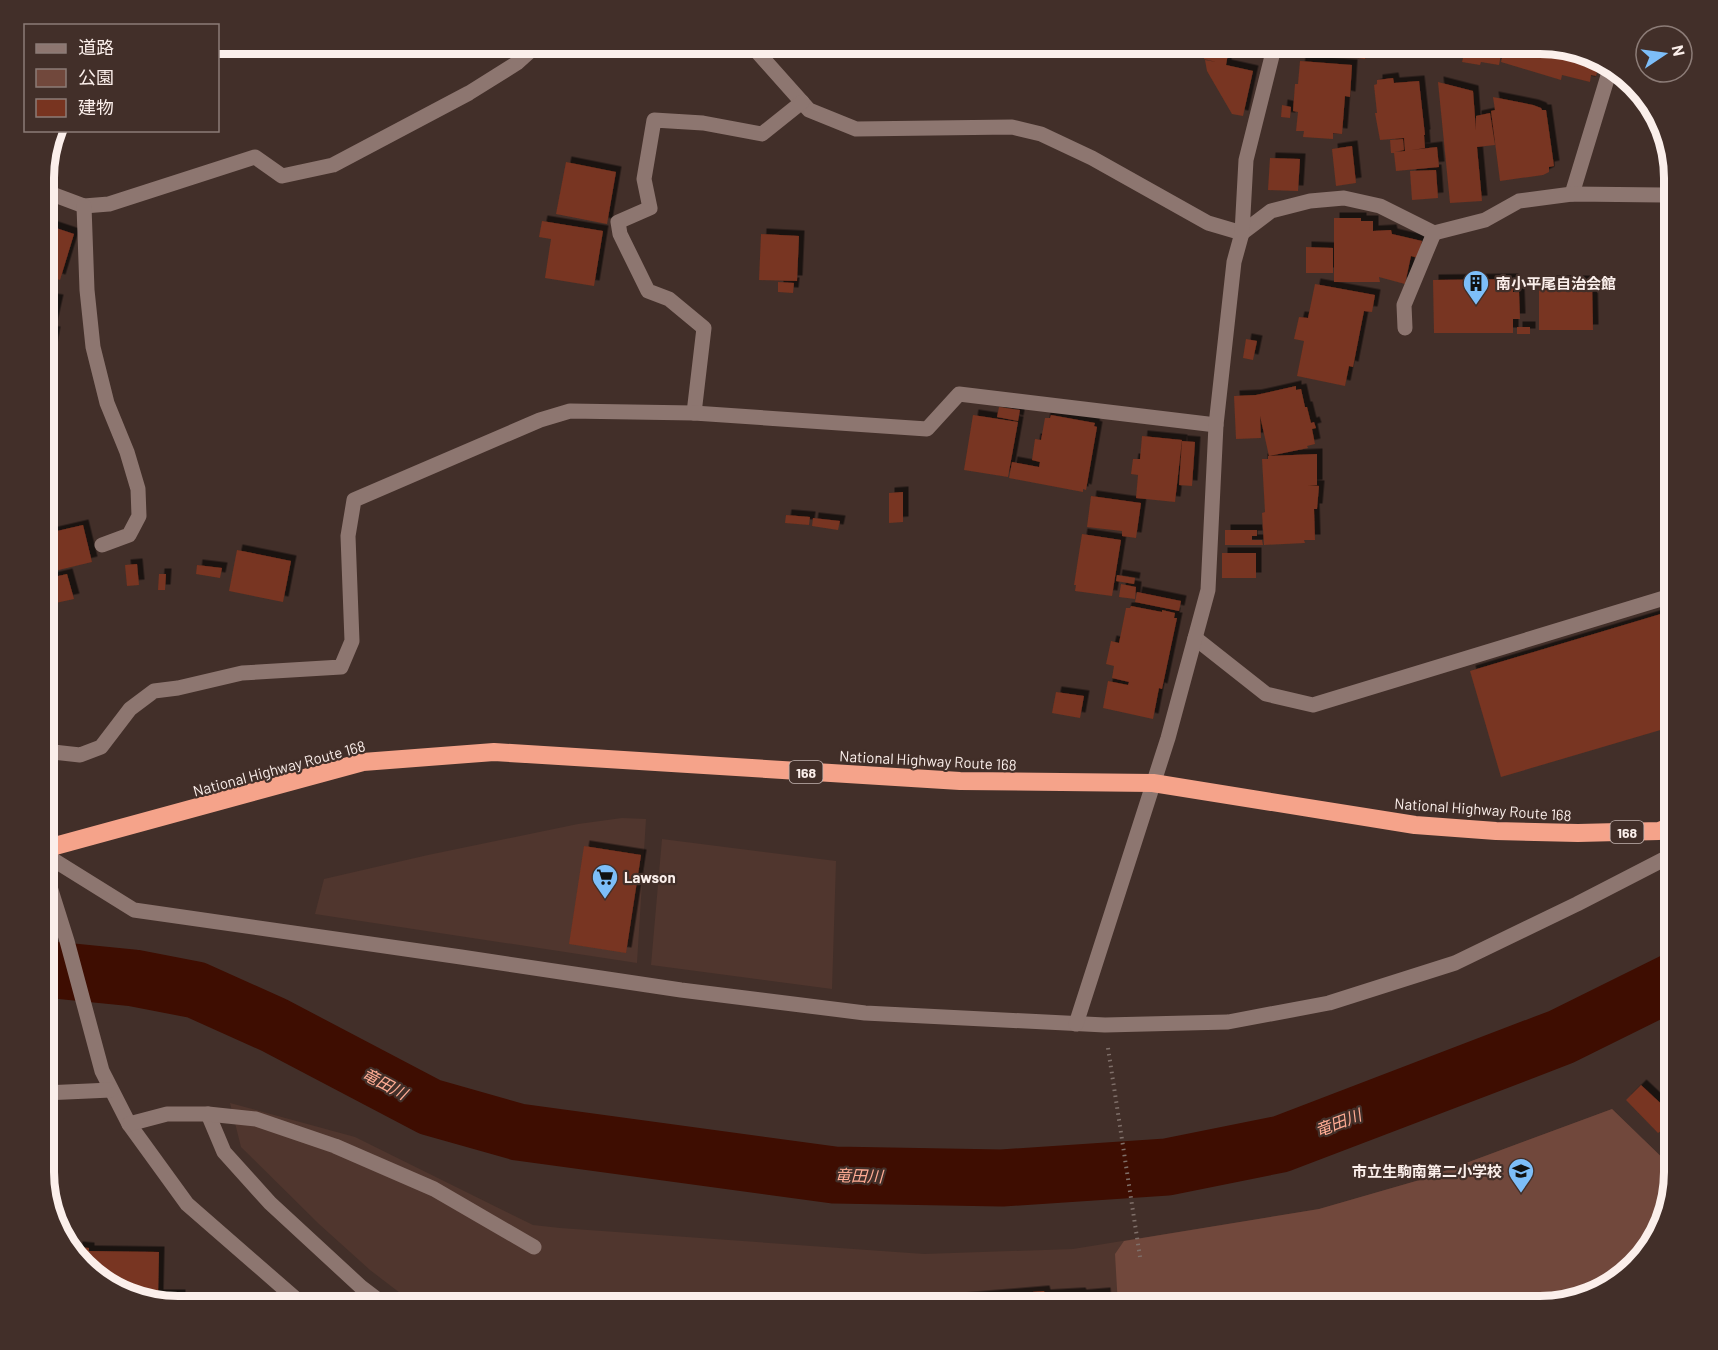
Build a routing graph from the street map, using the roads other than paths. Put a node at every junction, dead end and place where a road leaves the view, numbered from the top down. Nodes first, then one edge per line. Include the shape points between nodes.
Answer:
1 (526, 54) edge
2 (759, 54) edge
3 (1272, 54) edge
4 (1608, 75) edge
5 (802, 102) junction
6 (1572, 194) junction
7 (1664, 195) edge
8 (54, 196) edge
9 (84, 206) junction
10 (1242, 233) junction
11 (1434, 233) junction
12 (1405, 328) dead end
13 (694, 413) junction
14 (1216, 425) junction
15 (102, 545) dead end
16 (1664, 598) edge
17 (1195, 638) junction
18 (54, 752) edge
19 (1153, 783) junction
20 (1664, 829) edge
21 (54, 846) edge
22 (1664, 859) edge
23 (54, 860) edge
24 (54, 900) edge
25 (1076, 1024) junction
26 (111, 1090) junction
27 (54, 1093) edge
28 (208, 1114) junction
29 (129, 1124) junction
30 (534, 1247) dead end
31 (293, 1296) edge
32 (373, 1296) edge

1 - 9 street via 469,93 333,165 282,176 255,157 109,204
2 - 5 street
3 - 10 street via 1246,160
4 - 6 street
5 - 10 street via 809,110 856,129 1012,127 1041,134 1208,222
5 - 13 street via 762,134 704,123 654,120 644,179 650,208 618,222 648,291 669,299 704,328
6 - 7 street
6 - 11 street via 1520,201 1485,220
8 - 9 street
9 - 15 street via 93,347 107,403 138,489 140,516 129,535
10 - 11 street via 1271,210 1344,198 1380,207
10 - 14 street via 1234,262
11 - 12 street via 1404,305
13 - 14 street via 927,429 959,394
13 - 18 street via 570,411 540,420 354,500 348,536 352,641 341,667 242,673 154,691 130,709 101,747 80,755
14 - 17 street via 1208,590
16 - 17 street via 1313,705 1266,694
17 - 19 street
19 - 20 highway, National Highway Route 168 / 168 via 1415,825 1578,833
19 - 21 highway, National Highway Route 168 / 168 via 960,781 495,752 363,762
19 - 25 street
22 - 25 street via 1455,963 1329,1003 1228,1022
23 - 25 street via 134,910 865,1013
24 - 26 street via 102,1071
26 - 27 street
26 - 29 street
28 - 29 street via 167,1114
28 - 30 street via 256,1119 335,1146 434,1189
28 - 32 street via 224,1152 270,1203
29 - 31 street via 187,1204

